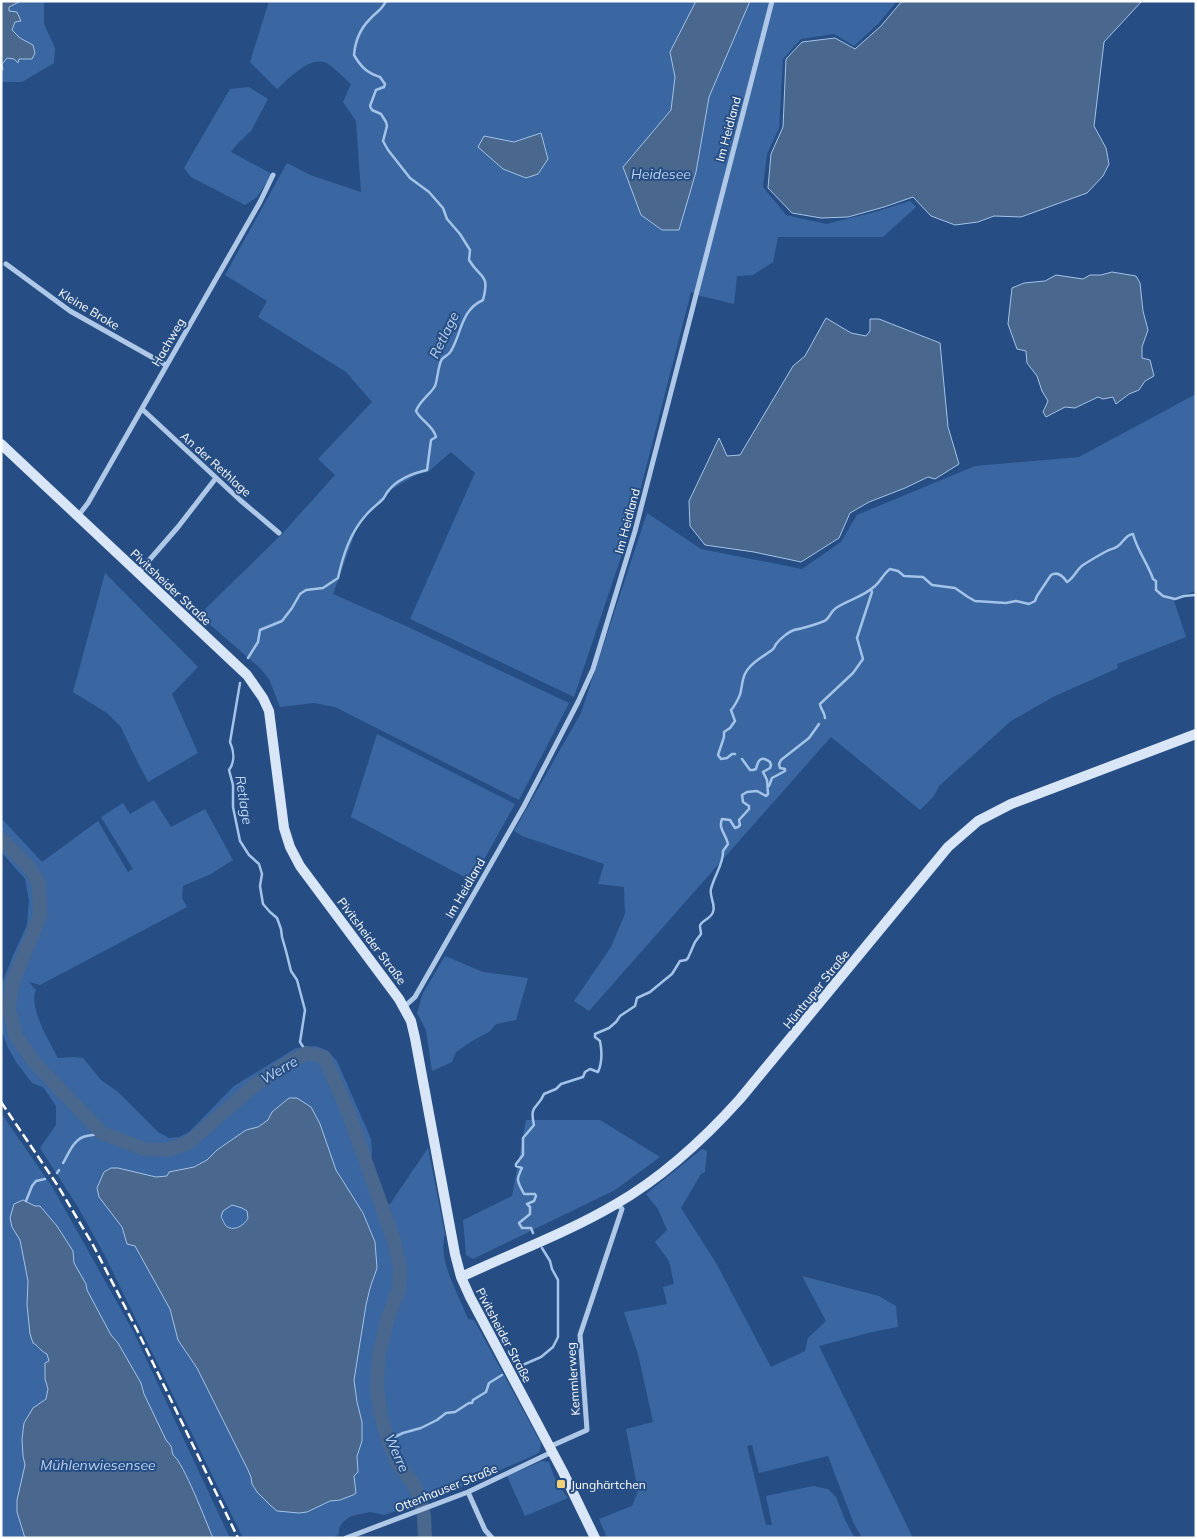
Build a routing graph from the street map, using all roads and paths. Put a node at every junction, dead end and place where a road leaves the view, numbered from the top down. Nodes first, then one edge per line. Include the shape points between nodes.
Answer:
1 (772, 1) edge
2 (273, 175) dead end
3 (6, 264) dead end
4 (166, 365) junction
5 (142, 409) junction
6 (1, 444) edge
7 (216, 478) junction
8 (78, 516) junction
9 (279, 532) dead end
10 (138, 573) junction
11 (1196, 734) edge
12 (404, 1007) junction
13 (617, 1204) junction
14 (461, 1277) junction
15 (551, 1449) junction
16 (468, 1492) junction
17 (346, 1538) edge
18 (492, 1538) edge
19 (594, 1538) edge

1 - 12 street, Im Heidland via 635,532 593,669 524,806 415,997
2 - 4 street, Hachweg
3 - 4 street, Kleine Broke via 70,311
4 - 5 street, Hachweg
5 - 7 street, An der Rethlage
5 - 8 street, Hachweg
6 - 8 main road, Pivitsheider Straße
7 - 9 street, An der Rethlage
7 - 10 street
8 - 10 main road, Pivitsheider Straße
10 - 12 main road, Pivitsheider Straße via 247,675 263,698 269,711 284,828 290,847 298,864
11 - 13 main road, Hüntruper Straße via 1011,804 978,820 948,847 727,1114 676,1162
12 - 14 main road, Pivitsheider Straße via 415,1038
13 - 14 main road, Hüntruper Straße
13 - 15 street, Kemmlerweg via 622,1209 580,1334 587,1430
14 - 15 main road, Pivitsheider Straße
15 - 16 street, Ottenhauser Straße
15 - 19 main road, Pivitsheider Straße
16 - 17 street, Ottenhauser Straße
16 - 18 street via 485,1530

